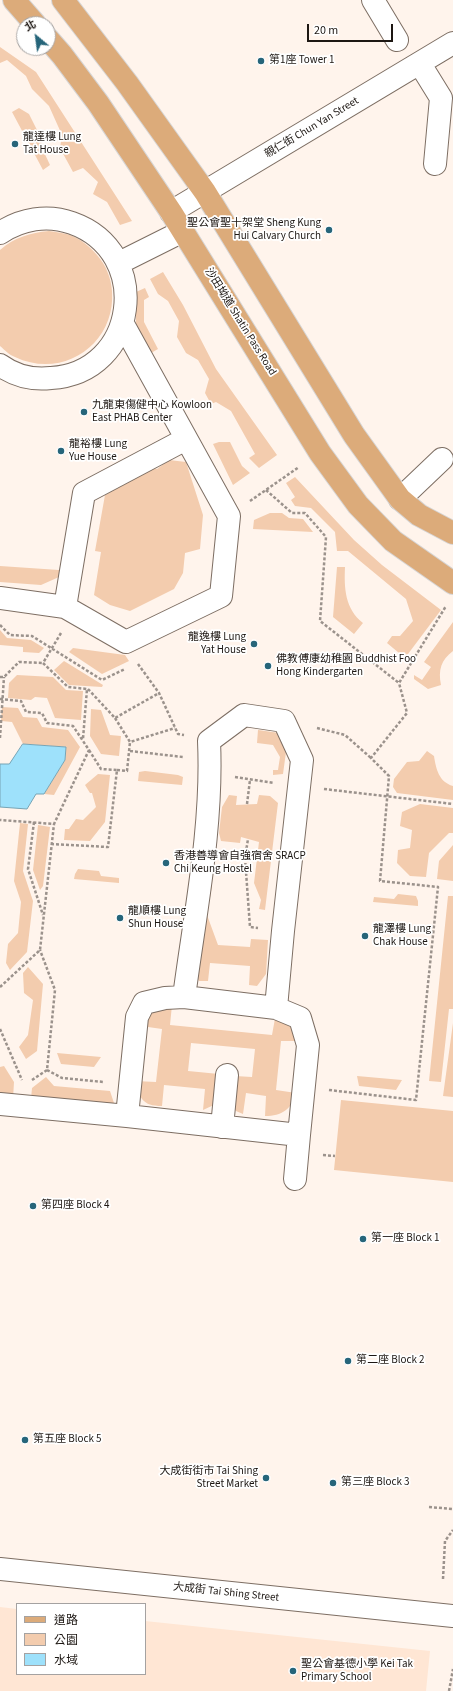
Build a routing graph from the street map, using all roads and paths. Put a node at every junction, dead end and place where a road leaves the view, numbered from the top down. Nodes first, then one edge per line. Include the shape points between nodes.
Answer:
1 (14, 0) edge
2 (63, 0) edge
3 (374, 0) edge
4 (28, 16) edge
5 (397, 40) dead end
6 (453, 43) edge
7 (56, 49) edge
8 (420, 64) junction
9 (447, 94) edge
10 (439, 131) junction
11 (453, 149) edge
12 (435, 164) dead end
13 (205, 192) junction
14 (171, 212) junction
15 (183, 231) junction
16 (0, 233) edge
17 (119, 263) junction
18 (123, 324) junction
19 (0, 365) edge
20 (186, 439) junction
21 (442, 459) dead end
22 (300, 467) dead end
23 (266, 490) junction
24 (400, 499) junction
25 (229, 516) junction
26 (453, 533) edge
27 (453, 583) edge
28 (0, 598) edge
29 (447, 604) dead end
30 (65, 607) junction
31 (0, 625) edge
32 (51, 648) junction
33 (43, 663) junction
34 (2, 677) edge
35 (399, 683) junction
36 (87, 689) junction
37 (159, 694) junction
38 (1, 699) edge
39 (115, 718) junction
40 (284, 721) junction
41 (175, 728) junction
42 (0, 738) edge
43 (82, 739) junction
44 (209, 741) junction
45 (130, 742) junction
46 (89, 750) junction
47 (130, 751) junction
48 (370, 758) junction
49 (210, 767) junction
50 (117, 770) junction
51 (250, 780) junction
52 (300, 786) junction
53 (388, 796) junction
54 (247, 804) dead end
55 (453, 804) edge
56 (0, 820) edge
57 (34, 822) junction
58 (54, 824) junction
59 (51, 844) junction
60 (245, 858) dead end
61 (44, 916) junction
62 (282, 931) junction
63 (40, 950) junction
64 (0, 987) edge
65 (184, 997) junction
66 (276, 1008) junction
67 (0, 1029) edge
68 (47, 1070) junction
69 (227, 1075) dead end
70 (31, 1080) dead end
71 (131, 1085) junction
72 (304, 1088) junction
73 (0, 1104) edge
74 (22, 1106) junction
75 (127, 1116) junction
76 (222, 1127) junction
77 (299, 1135) junction
78 (317, 1154) dead end
79 (335, 1156) dead end
80 (295, 1179) dead end
81 (429, 1508) dead end
82 (453, 1509) edge
83 (453, 1530) edge
84 (0, 1569) edge
85 (443, 1579) dead end
86 (453, 1616) edge
87 (453, 1669) edge
88 (449, 1691) edge

1 - 4 main road
2 - 13 main road via 127,83
3 - 5 street
6 - 8 street, 親仁街 Chun Yan Street
7 - 14 main road, 沙田坳道 Shatin Pass Road via 98,103
8 - 9 street
8 - 13 street, 親仁街 Chun Yan Street
9 - 10 street
10 - 11 street
10 - 12 street
13 - 14 street, 親仁街 Chun Yan Street
13 - 24 main road via 354,435
14 - 15 main road, 沙田坳道 Shatin Pass Road
15 - 17 street
15 - 27 main road, 沙田坳道 Shatin Pass Road via 320,453 358,505 394,541
16 - 17 street via 10,226 34,219 60,219 84,227 104,242
17 - 18 street via 125,282 127,303
18 - 19 street via 110,348 90,367 64,377 37,379 10,372
18 - 20 street
20 - 25 street
20 - 30 street via 84,493
21 - 24 street
22 - 23 path
23 - 25 path
23 - 35 path via 292,513 304,513 326,537 320,621
24 - 26 main road via 419,515
25 - 30 street via 221,596 126,642
28 - 30 street
29 - 35 path
30 - 32 path via 62,633
31 - 32 path via 10,635 32,636
32 - 33 path
32 - 37 path via 102,680 138,662
33 - 34 path via 19,662
33 - 36 path via 68,687
34 - 38 path
35 - 48 path via 408,713
36 - 39 path
36 - 43 path
37 - 39 path
37 - 41 path
38 - 42 path
38 - 43 path via 20,701 26,712 42,713 47,723 74,726
39 - 45 path
40 - 44 street via 244,715
40 - 48 path via 345,735
40 - 52 street via 302,760
41 - 44 path via 178,734
41 - 45 path
43 - 46 path
44 - 49 street
45 - 47 path
46 - 50 path via 101,769
46 - 58 path
47 - 49 path via 196,758
47 - 50 path via 127,771
48 - 53 path via 390,776
49 - 51 path via 228,776
49 - 65 street via 203,854
50 - 59 path via 108,847
51 - 52 path
51 - 54 path
52 - 53 path
52 - 62 street
53 - 55 path
53 - 72 path via 380,881 438,887 416,1100
56 - 57 path
57 - 58 path
57 - 61 path via 28,869
58 - 59 path
59 - 61 path
60 - 62 path via 250,926
61 - 63 path
62 - 66 street
63 - 64 path
63 - 68 path via 55,990
65 - 66 street
65 - 71 street via 144,1003 137,1017
66 - 72 street via 300,1018 308,1045
67 - 74 path via 24,1085
68 - 70 path
68 - 71 path via 62,1078
69 - 76 street
71 - 75 street
72 - 77 street
73 - 74 street
74 - 75 street
75 - 76 street
76 - 77 street
77 - 80 street
78 - 79 path
81 - 82 path
83 - 85 path via 445,1541
84 - 86 street, 大成街 Tai Shing Street
87 - 88 path

